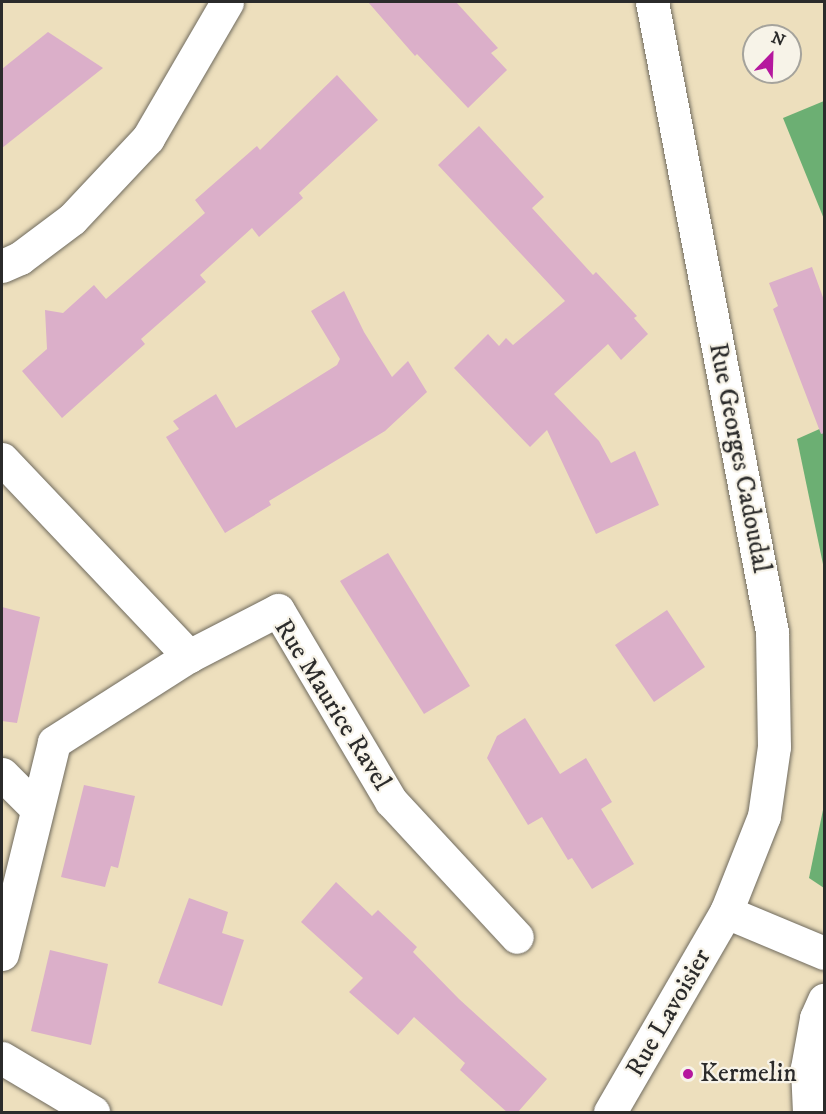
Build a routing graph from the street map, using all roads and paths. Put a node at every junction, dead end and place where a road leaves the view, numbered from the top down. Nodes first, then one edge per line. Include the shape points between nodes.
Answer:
1 (227, 2) edge
2 (652, 2) edge
3 (2, 266) edge
4 (2, 459) edge
5 (189, 656) junction
6 (2, 774) edge
7 (37, 809) junction
8 (726, 912) junction
9 (517, 937) dead end
10 (825, 953) edge
11 (2, 954) edge
12 (825, 1000) edge
13 (2, 1058) edge
14 (93, 1113) edge
15 (610, 1113) edge
16 (810, 1113) edge

1 - 3 street via 148,138 72,219 20,258
2 - 8 street, Rue Georges Cadoudal via 772,632 774,747 764,816
4 - 5 street
5 - 7 street via 54,742
5 - 9 street, Rue Maurice Ravel via 278,610 391,801
6 - 7 street
7 - 11 street
8 - 10 street
8 - 15 street, Rue Lavoisier
12 - 16 street via 816,1018 807,1068
13 - 14 street

